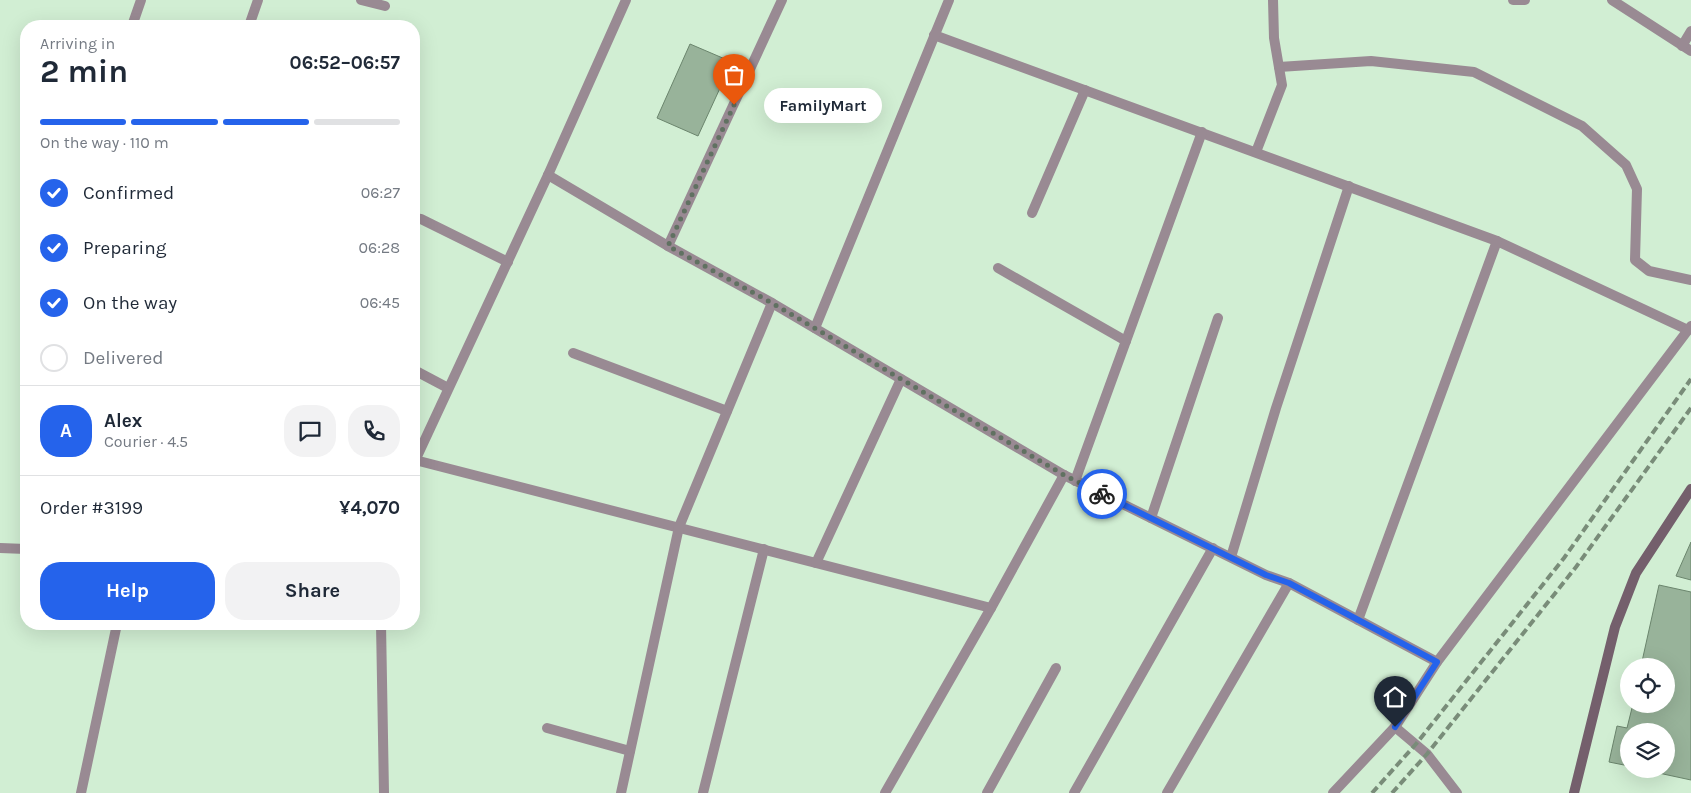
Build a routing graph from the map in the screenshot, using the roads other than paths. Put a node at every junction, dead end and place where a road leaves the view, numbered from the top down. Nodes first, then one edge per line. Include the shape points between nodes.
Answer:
1 (140, 0) edge
2 (258, 0) edge
3 (361, 0) edge
4 (626, 0) edge
5 (782, 0) edge
6 (949, 0) edge
7 (1273, 0) edge
8 (1513, 0) edge
9 (1525, 0) edge
10 (1612, 0) edge
11 (384, 6) dead end
12 (134, 20) edge
13 (250, 20) edge
14 (1691, 31) edge
15 (934, 35) junction
16 (1687, 48) edge
17 (1279, 68) junction
18 (1085, 90) junction
19 (1202, 132) junction
20 (1256, 152) junction
21 (548, 175) junction
22 (1349, 186) junction
23 (1032, 213) dead end
24 (420, 219) edge
25 (1497, 241) junction
26 (668, 246) junction
27 (508, 262) junction
28 (998, 268) dead end
29 (1691, 280) edge
30 (772, 303) junction
31 (1218, 318) dead end
32 (815, 328) junction
33 (1690, 328) edge
34 (1126, 341) junction
35 (573, 353) dead end
36 (420, 373) edge
37 (901, 379) junction
38 (448, 388) junction
39 (727, 410) junction
40 (420, 449) edge
41 (420, 463) edge
42 (1064, 475) junction
43 (1074, 480) junction
44 (1691, 489) edge
45 (1151, 518) junction
46 (679, 527) junction
47 (0, 548) edge
48 (1213, 548) junction
49 (20, 549) edge
50 (764, 550) junction
51 (1231, 557) junction
52 (816, 563) junction
53 (1289, 583) junction
54 (991, 608) junction
55 (1358, 620) junction
56 (116, 630) edge
57 (382, 630) edge
58 (1437, 662) junction
59 (1056, 668) dead end
60 (1395, 727) junction
61 (547, 728) dead end
62 (630, 751) junction
63 (80, 793) edge
64 (384, 793) edge
65 (621, 793) edge
66 (703, 793) edge
67 (886, 793) edge
68 (987, 793) edge
69 (1074, 793) edge
70 (1167, 793) edge
71 (1334, 793) edge
72 (1457, 793) edge
73 (1574, 793) edge

1 - 12 street
2 - 13 street
3 - 11 street
4 - 21 street
5 - 26 street
6 - 15 street
7 - 17 street
8 - 9 street
10 - 16 street
14 - 16 street
15 - 18 street
15 - 32 street
17 - 20 street via 1282,85
17 - 29 street via 1371,62 1474,72 1582,126 1626,165 1637,189 1635,260 1649,271
18 - 19 street
18 - 23 street
19 - 20 street
19 - 34 street
20 - 22 street
21 - 26 street
21 - 27 street
22 - 25 street
22 - 51 street
24 - 27 street
25 - 33 street
25 - 55 street
26 - 30 street
27 - 38 street
28 - 34 street
30 - 32 street
30 - 39 street
31 - 45 street
32 - 37 street
33 - 58 street
34 - 43 street
35 - 39 street
36 - 38 street
37 - 42 street
37 - 52 street
38 - 40 street
39 - 46 street
41 - 46 street
42 - 43 street
42 - 54 street
43 - 45 street
44 - 73 street via 1636,572 1615,627
45 - 48 street
46 - 50 street
46 - 62 street
47 - 49 street
48 - 51 street
48 - 69 street
50 - 52 street
50 - 66 street
51 - 53 street
52 - 54 street
53 - 55 street
53 - 70 street
54 - 67 street
55 - 58 street
56 - 63 street
57 - 64 street
58 - 60 street
59 - 68 street
60 - 71 street
60 - 72 street via 1427,754
61 - 62 street
62 - 65 street

